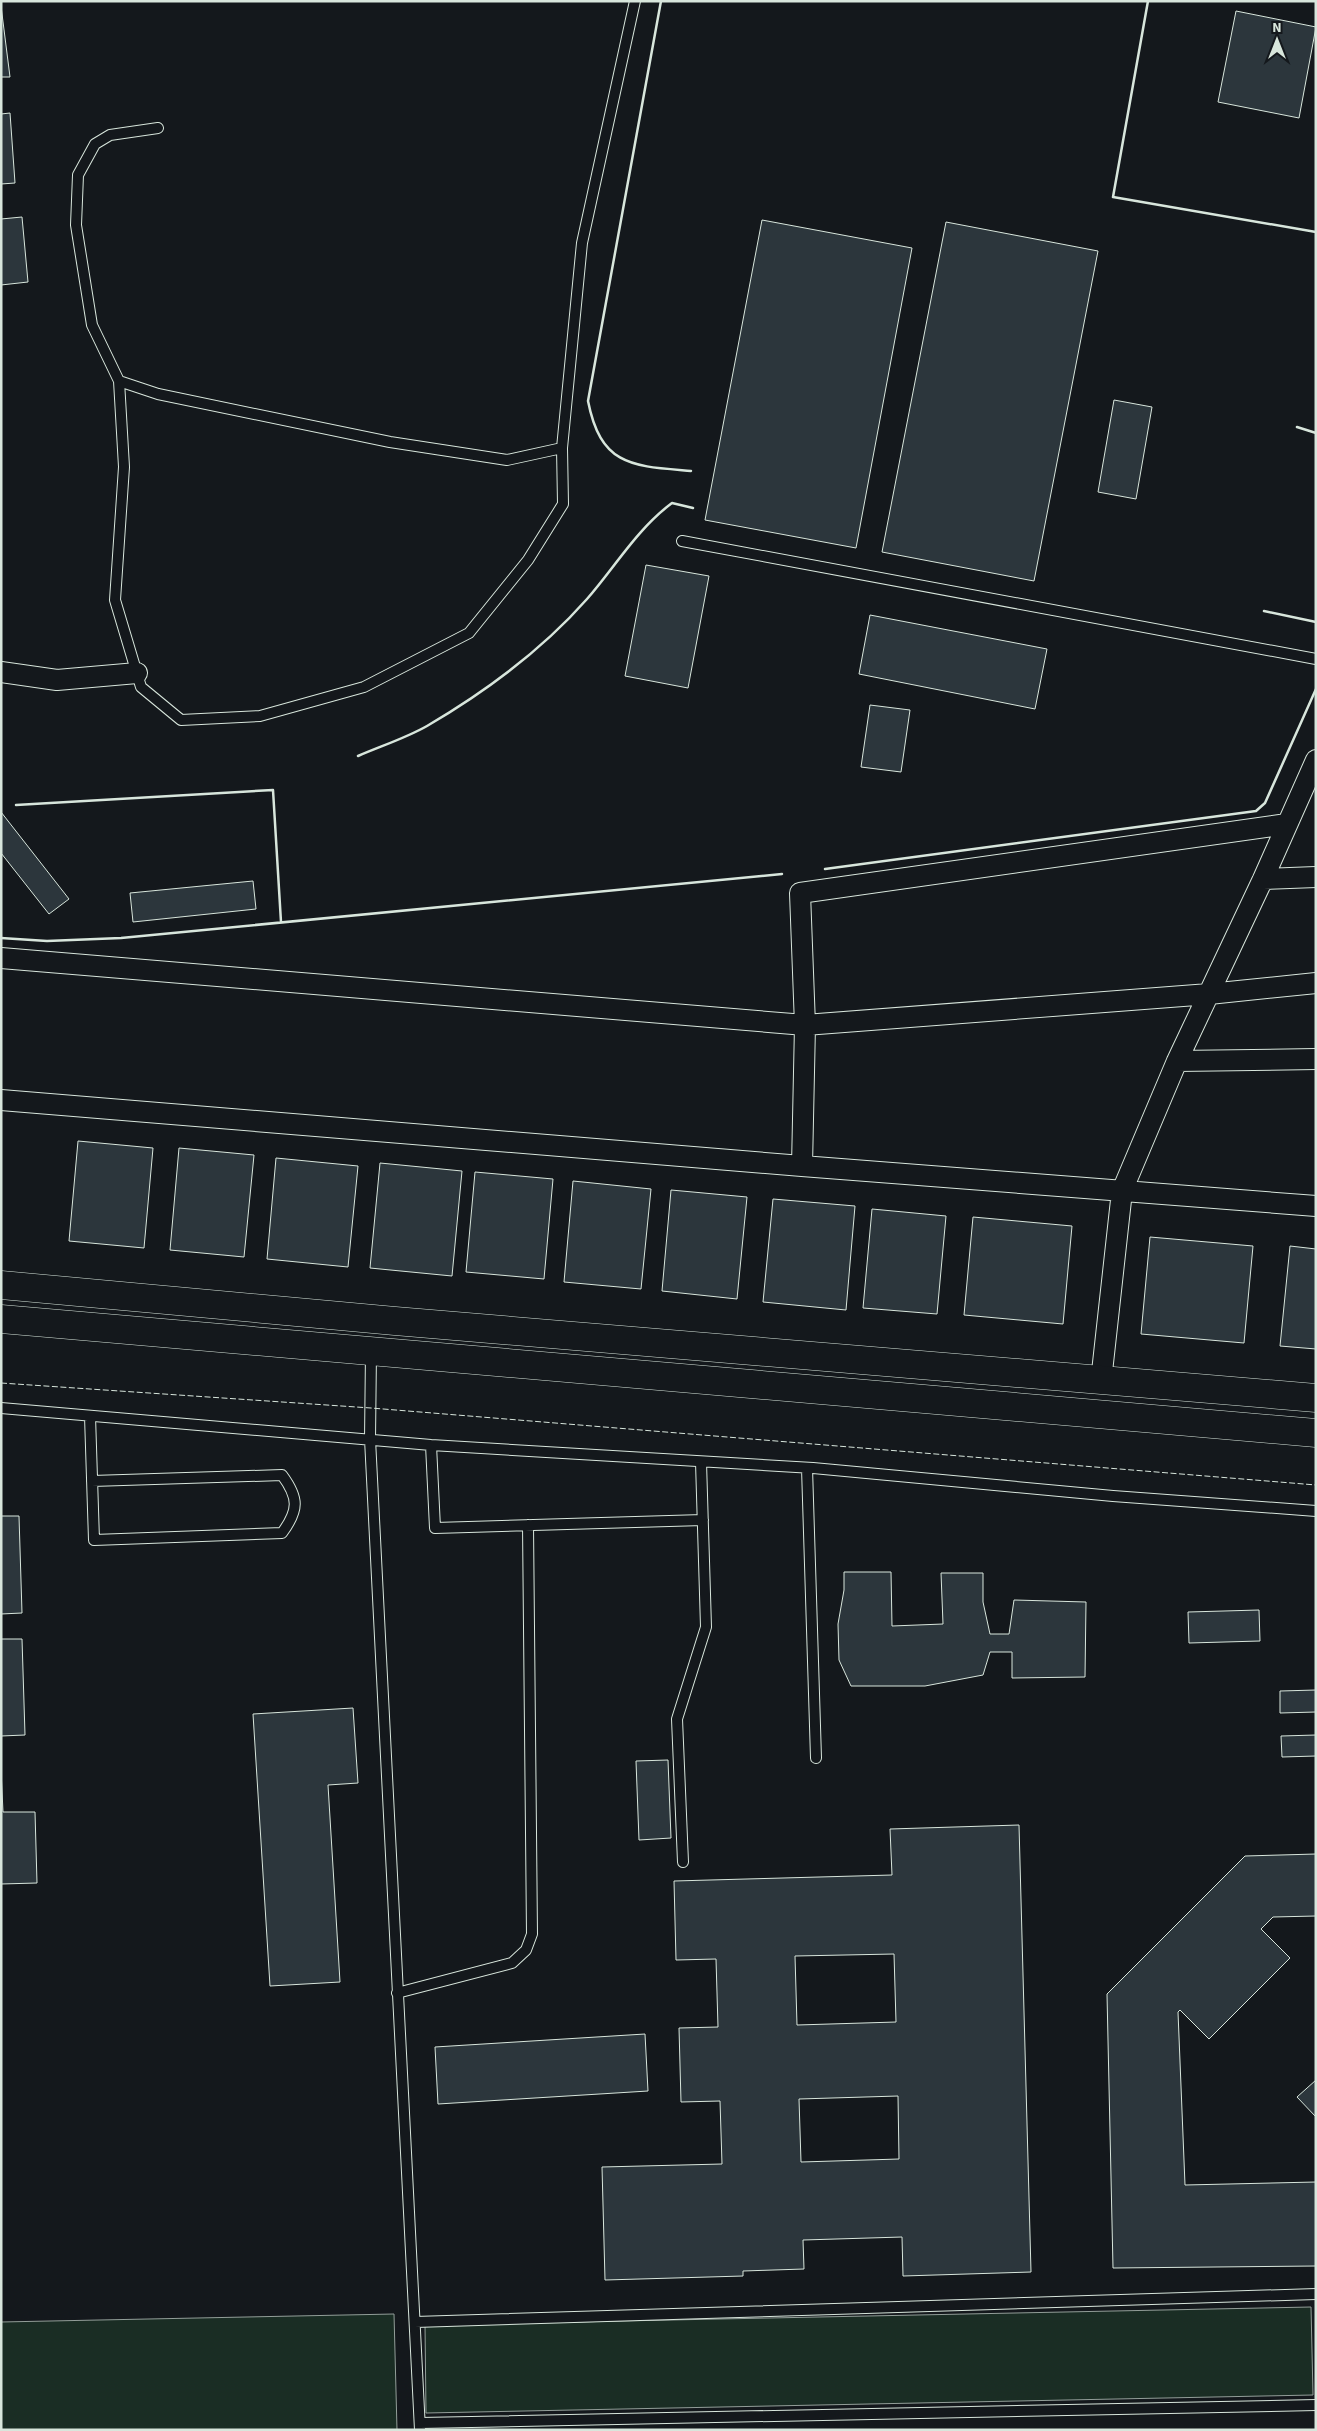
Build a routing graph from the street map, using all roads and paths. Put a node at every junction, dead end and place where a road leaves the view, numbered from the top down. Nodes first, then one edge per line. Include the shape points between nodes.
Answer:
1 (635, 1) edge
2 (158, 128) dead end
3 (119, 381) junction
4 (562, 448) junction
5 (682, 541) dead end
6 (1316, 659) edge
7 (1, 672) edge
8 (137, 673) junction
9 (1316, 760) edge
10 (1309, 790) edge
11 (1287, 824) junction
12 (1316, 877) edge
13 (1263, 879) junction
14 (1, 958) edge
15 (1316, 983) edge
16 (1209, 994) junction
17 (805, 1025) junction
18 (1316, 1059) edge
19 (1177, 1061) junction
20 (1, 1100) edge
21 (802, 1166) junction
22 (1122, 1191) junction
23 (1316, 1206) edge
24 (1, 1285) edge
25 (1, 1319) edge
26 (372, 1351) junction
27 (1101, 1381) junction
28 (1316, 1398) edge
29 (1, 1408) edge
30 (90, 1416) junction
31 (1316, 1433) edge
32 (370, 1440) junction
33 (431, 1445) junction
34 (701, 1462) junction
35 (807, 1468) junction
36 (92, 1481) junction
37 (1316, 1511) edge
38 (703, 1520) junction
39 (528, 1525) junction
40 (816, 1758) dead end
41 (683, 1862) dead end
42 (397, 1993) junction
43 (1316, 2294) edge
44 (414, 2322) junction
45 (1316, 2405) edge
46 (420, 2426) edge

1 - 4 lane via 582,243
2 - 3 lane via 110,134 95,144 78,174 76,225 92,325
3 - 4 lane via 158,394 410,445 507,460
3 - 8 lane via 124,467 115,600
4 - 8 lane via 563,504 528,560 469,633 364,687 260,716 180,720 141,687
5 - 6 lane
7 - 8 street via 56,680
9 - 10 street
10 - 11 street
11 - 13 street
11 - 17 street via 800,893
12 - 13 street
13 - 16 street
14 - 17 street
15 - 16 street
16 - 17 street
16 - 19 street
17 - 21 street
18 - 19 street
19 - 22 street
20 - 21 street
21 - 22 street
22 - 23 street
22 - 27 street
24 - 27 highway
25 - 26 highway
26 - 31 highway
26 - 32 lane
27 - 28 highway
29 - 30 lane
30 - 32 lane
30 - 36 lane
32 - 33 lane
32 - 42 lane
33 - 34 lane
33 - 39 lane via 435,1528
34 - 35 lane
34 - 38 lane
35 - 37 lane
35 - 40 lane
36 - 36 lane via 94,1540 282,1533 294,1517 292,1489 282,1475
38 - 39 lane
38 - 41 lane via 706,1627 677,1719
39 - 42 lane via 532,1934 526,1950 512,1963
42 - 44 lane
43 - 44 lane
44 - 46 lane
45 - 46 lane

